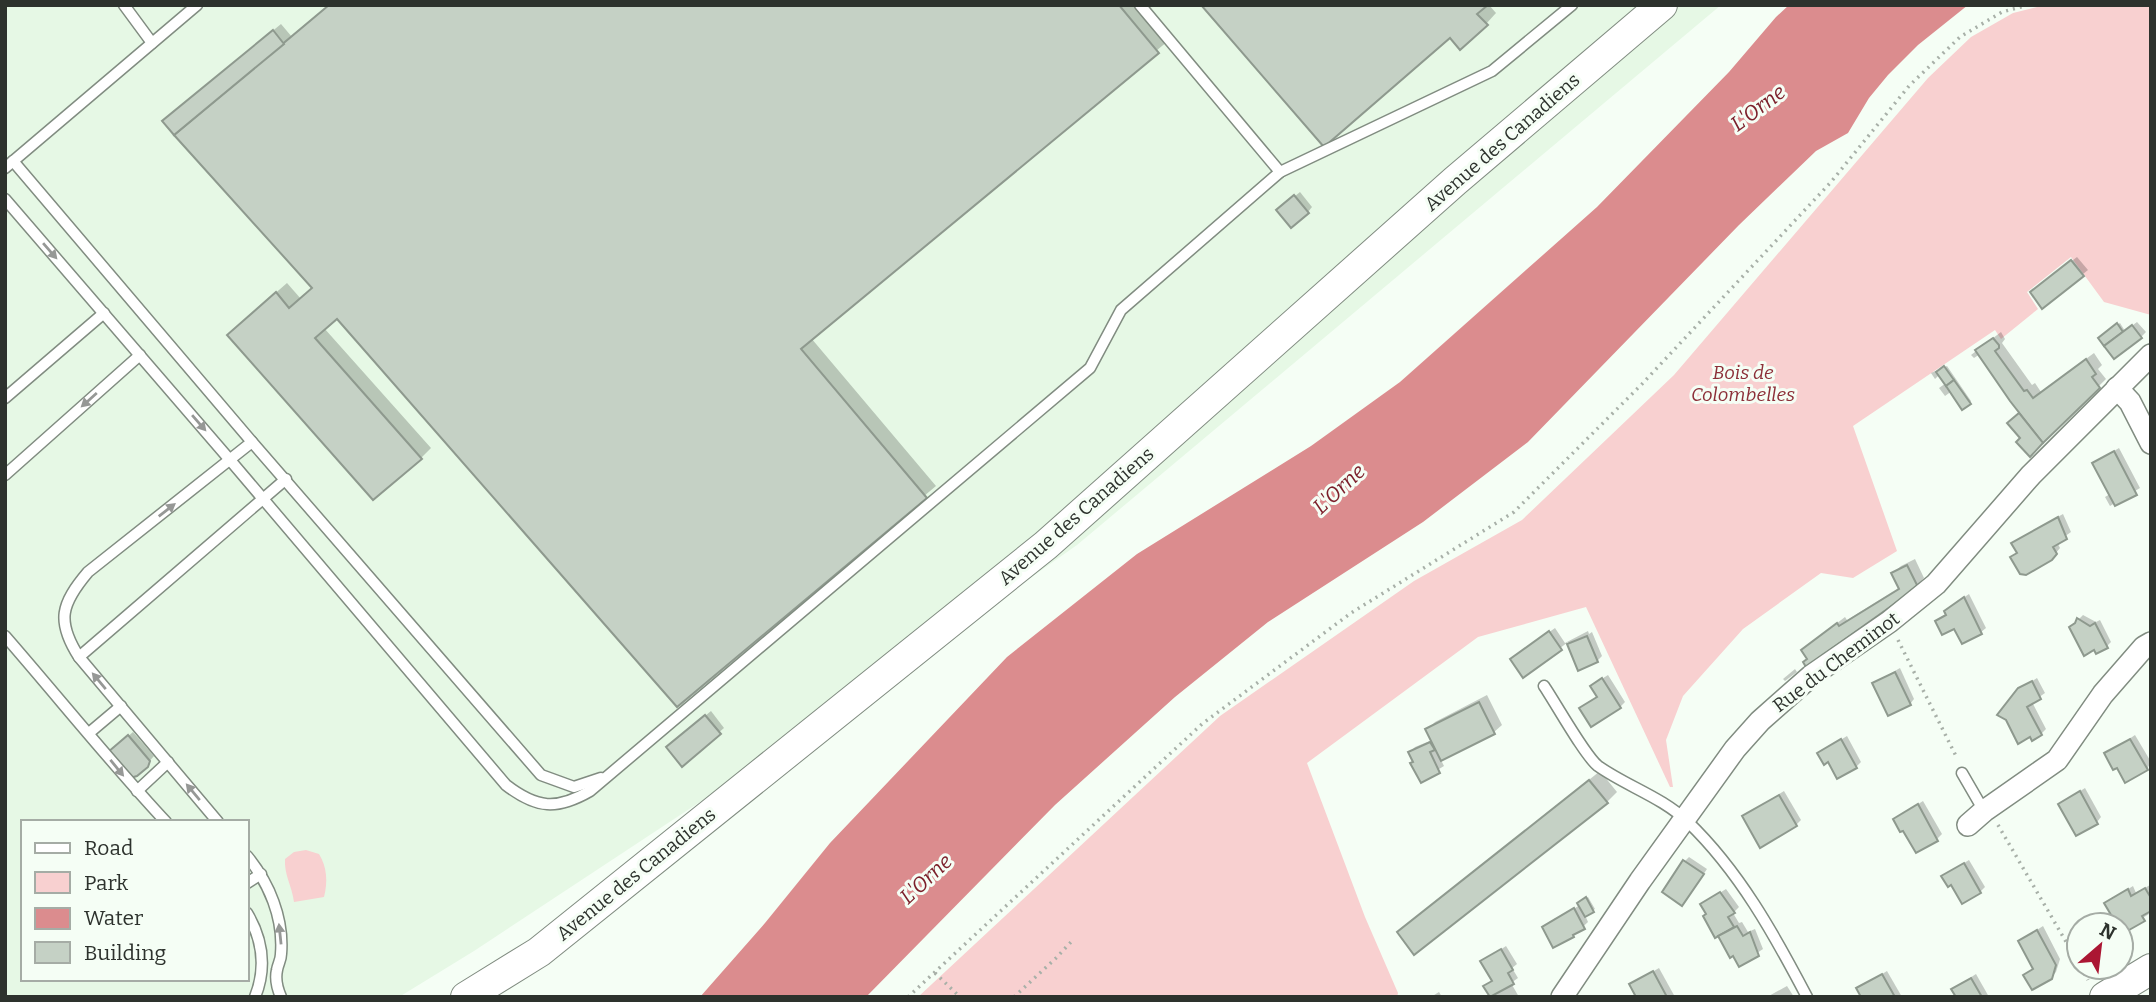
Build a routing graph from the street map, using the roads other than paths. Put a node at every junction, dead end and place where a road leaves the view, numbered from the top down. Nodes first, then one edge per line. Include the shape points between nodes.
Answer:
1 (124, 5) edge
2 (197, 5) edge
3 (1140, 5) edge
4 (1572, 5) edge
5 (1662, 5) edge
6 (152, 43) junction
7 (9, 165) edge
8 (1280, 172) junction
9 (5, 199) edge
10 (104, 313) junction
11 (140, 355) junction
12 (2151, 355) edge
13 (2117, 388) junction
14 (5, 398) edge
15 (252, 442) junction
16 (2151, 443) edge
17 (230, 460) junction
18 (5, 475) edge
19 (286, 478) junction
20 (263, 498) junction
21 (5, 636) edge
22 (2151, 643) edge
23 (79, 657) junction
24 (1545, 686) dead end
25 (121, 706) junction
26 (89, 733) junction
27 (168, 762) junction
28 (1962, 773) dead end
29 (607, 777) junction
30 (137, 791) junction
31 (1976, 818) joint
32 (164, 820) edge
33 (216, 820) edge
34 (1686, 820) junction
35 (248, 857) edge
36 (261, 874) junction
37 (248, 882) edge
38 (248, 916) edge
39 (2151, 969) edge
40 (255, 997) edge
41 (281, 997) edge
42 (466, 997) edge
43 (1562, 997) edge
44 (1807, 997) edge
45 (2105, 997) edge

1 - 6 lane
2 - 6 lane
3 - 8 lane
4 - 8 lane via 1492,71
5 - 42 street, Avenue des Canadiens via 1455,181 1046,544 539,952
6 - 7 lane
7 - 15 lane
8 - 29 lane via 1121,310 1090,368
9 -> 10 lane
10 - 11 lane
10 - 14 lane
11 -> 17 lane
11 -> 18 lane
12 - 13 street, Rue du Cheminot
13 - 16 street via 2130,402
13 - 34 street, Rue du Cheminot via 2031,475 1936,584 1811,676 1760,721
15 - 17 lane
15 - 19 lane
17 - 20 lane
23 -> 17 lane via 66,636 64,618 75,587
19 - 20 lane
19 - 29 lane via 541,775 574,787
20 - 23 lane
20 - 29 lane via 506,785 519,795 565,804
21 - 26 lane
22 - 31 street via 2104,694 2057,760
25 -> 23 lane
24 - 34 lane via 1595,764
25 - 26 lane
25 - 27 lane
26 -> 30 lane
27 - 30 lane
33 -> 27 lane
28 - 31 lane
30 - 32 lane
34 - 43 street, Rue du Cheminot
34 - 44 lane via 1722,857 1777,939
35 - 36 lane
36 - 37 lane
41 -> 36 lane via 276,984 281,933
38 - 40 lane via 262,956
39 - 45 street

